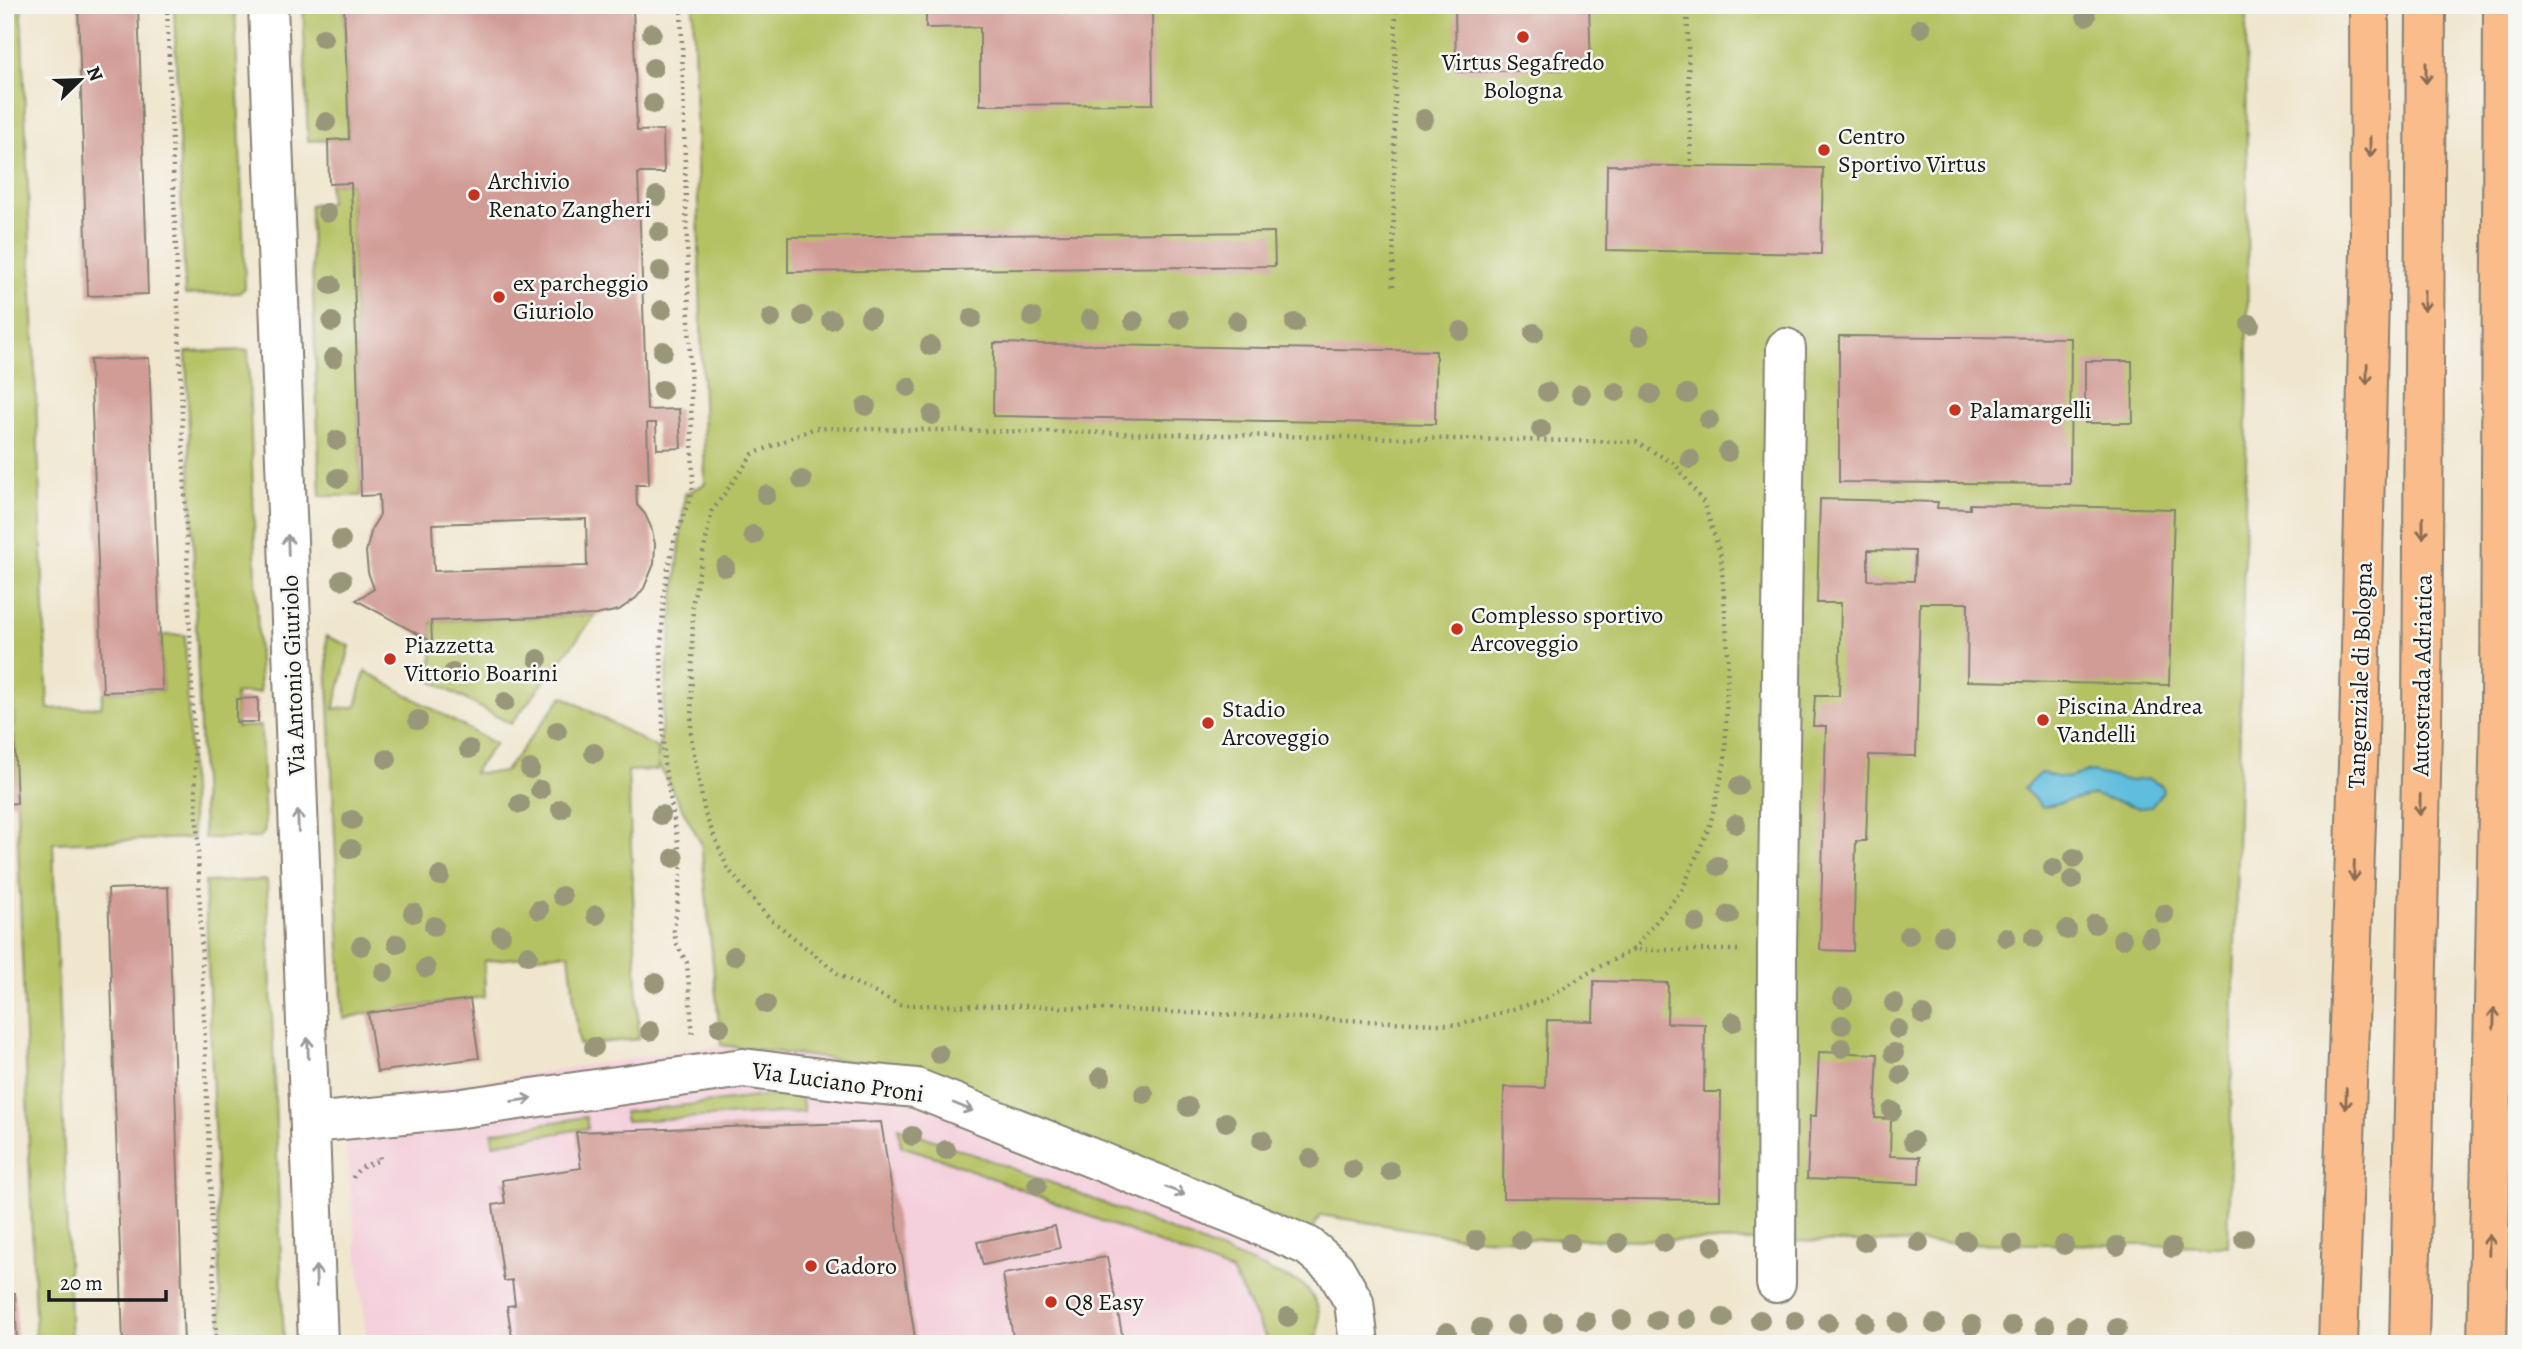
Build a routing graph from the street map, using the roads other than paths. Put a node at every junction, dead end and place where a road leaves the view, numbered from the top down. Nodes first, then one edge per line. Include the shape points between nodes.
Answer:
1 (268, 5) edge
2 (2369, 5) edge
3 (2426, 5) edge
4 (2503, 5) edge
5 (1786, 348) dead end
6 (311, 1123) junction
7 (1776, 1283) dead end
8 (2409, 1327) edge
9 (2487, 1329) edge
10 (318, 1344) edge
11 (1359, 1344) edge
12 (2338, 1344) edge

6 -> 1 street, Via Antonio Giuriolo
2 -> 12 highway, Tangenziale di Bologna via 2369,306
3 -> 8 highway, Autostrada Adriatica via 2421,742
9 -> 4 highway via 2500,714
5 - 7 street
10 -> 6 street, Via Antonio Giuriolo
6 -> 11 street, Via Luciano Proni via 455,1109 743,1068 916,1088 1308,1247 1335,1269 1354,1302

